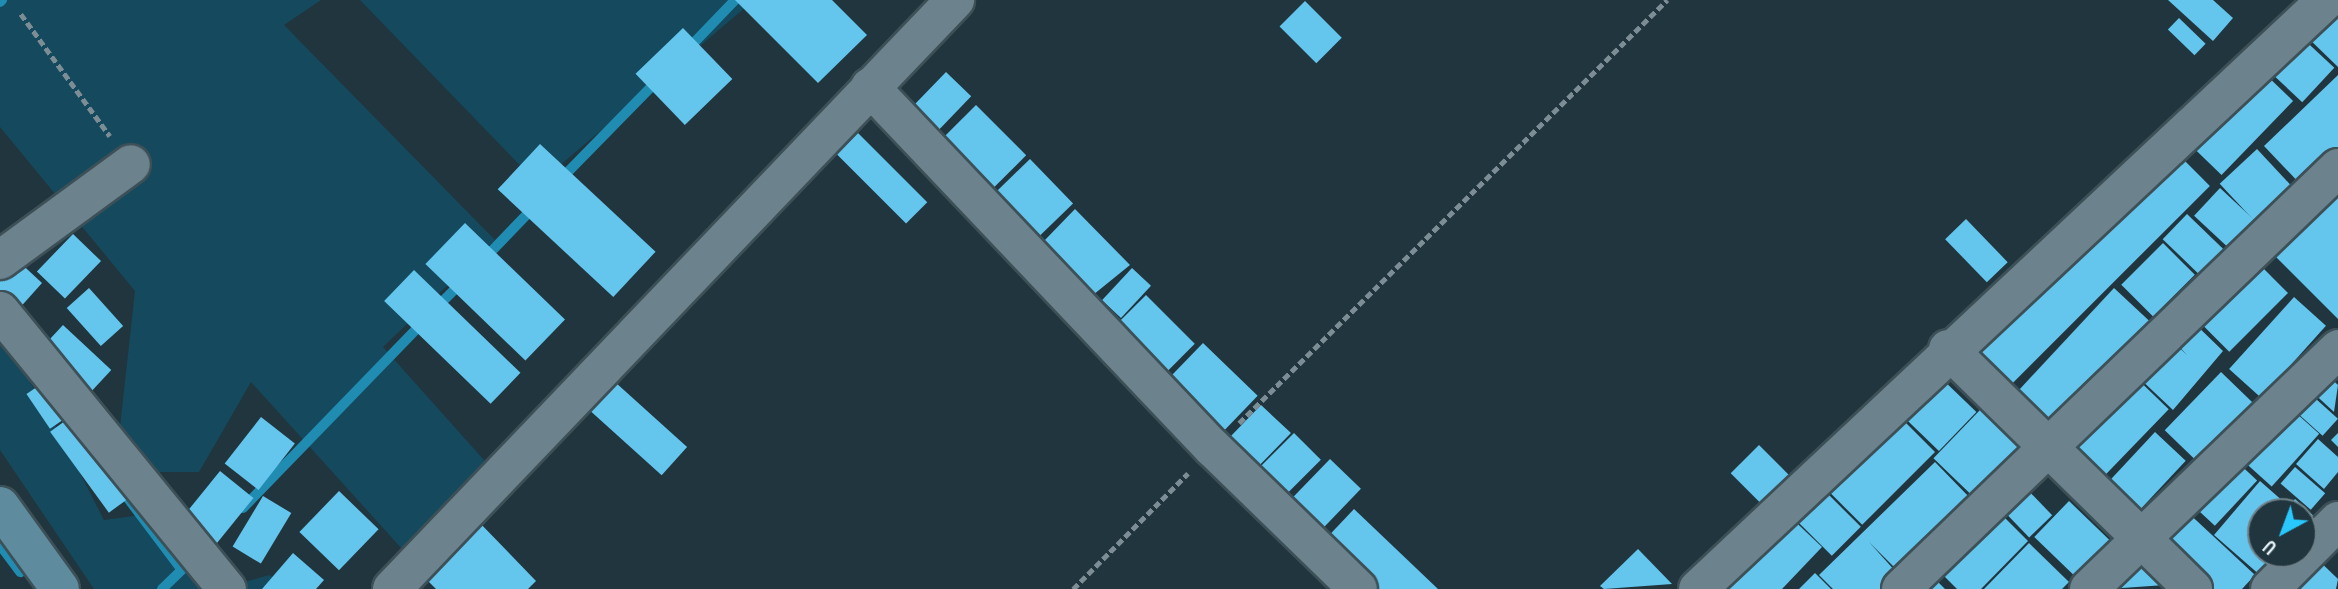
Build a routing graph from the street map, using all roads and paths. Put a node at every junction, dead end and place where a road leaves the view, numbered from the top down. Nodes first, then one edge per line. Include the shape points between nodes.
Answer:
1 (956, 0) edge
2 (1667, 0) edge
3 (2326, 0) edge
4 (21, 14) dead end
5 (870, 87) junction
6 (131, 164) joint
7 (2338, 168) edge
8 (0, 260) edge
9 (0, 311) edge
10 (1948, 349) junction
11 (2338, 349) edge
12 (2049, 447) junction
13 (1213, 448) junction
14 (0, 506) edge
15 (2140, 537) junction
16 (2331, 541) edge
17 (58, 589) edge
18 (227, 589) edge
19 (392, 589) edge
20 (1073, 589) edge
21 (1358, 589) edge
22 (1698, 589) edge
23 (1901, 589) edge
24 (2089, 589) edge
25 (2193, 589) edge
26 (2270, 589) edge

1 - 5 street
2 - 13 path
3 - 10 street
4 - 6 path
5 - 13 street
5 - 19 street
6 - 8 street
7 - 12 street
9 - 18 street
10 - 12 street
10 - 22 street
11 - 15 street
12 - 15 street
12 - 23 street
13 - 20 path
13 - 21 street
14 - 17 main road
15 - 24 street
15 - 25 street
16 - 26 street

